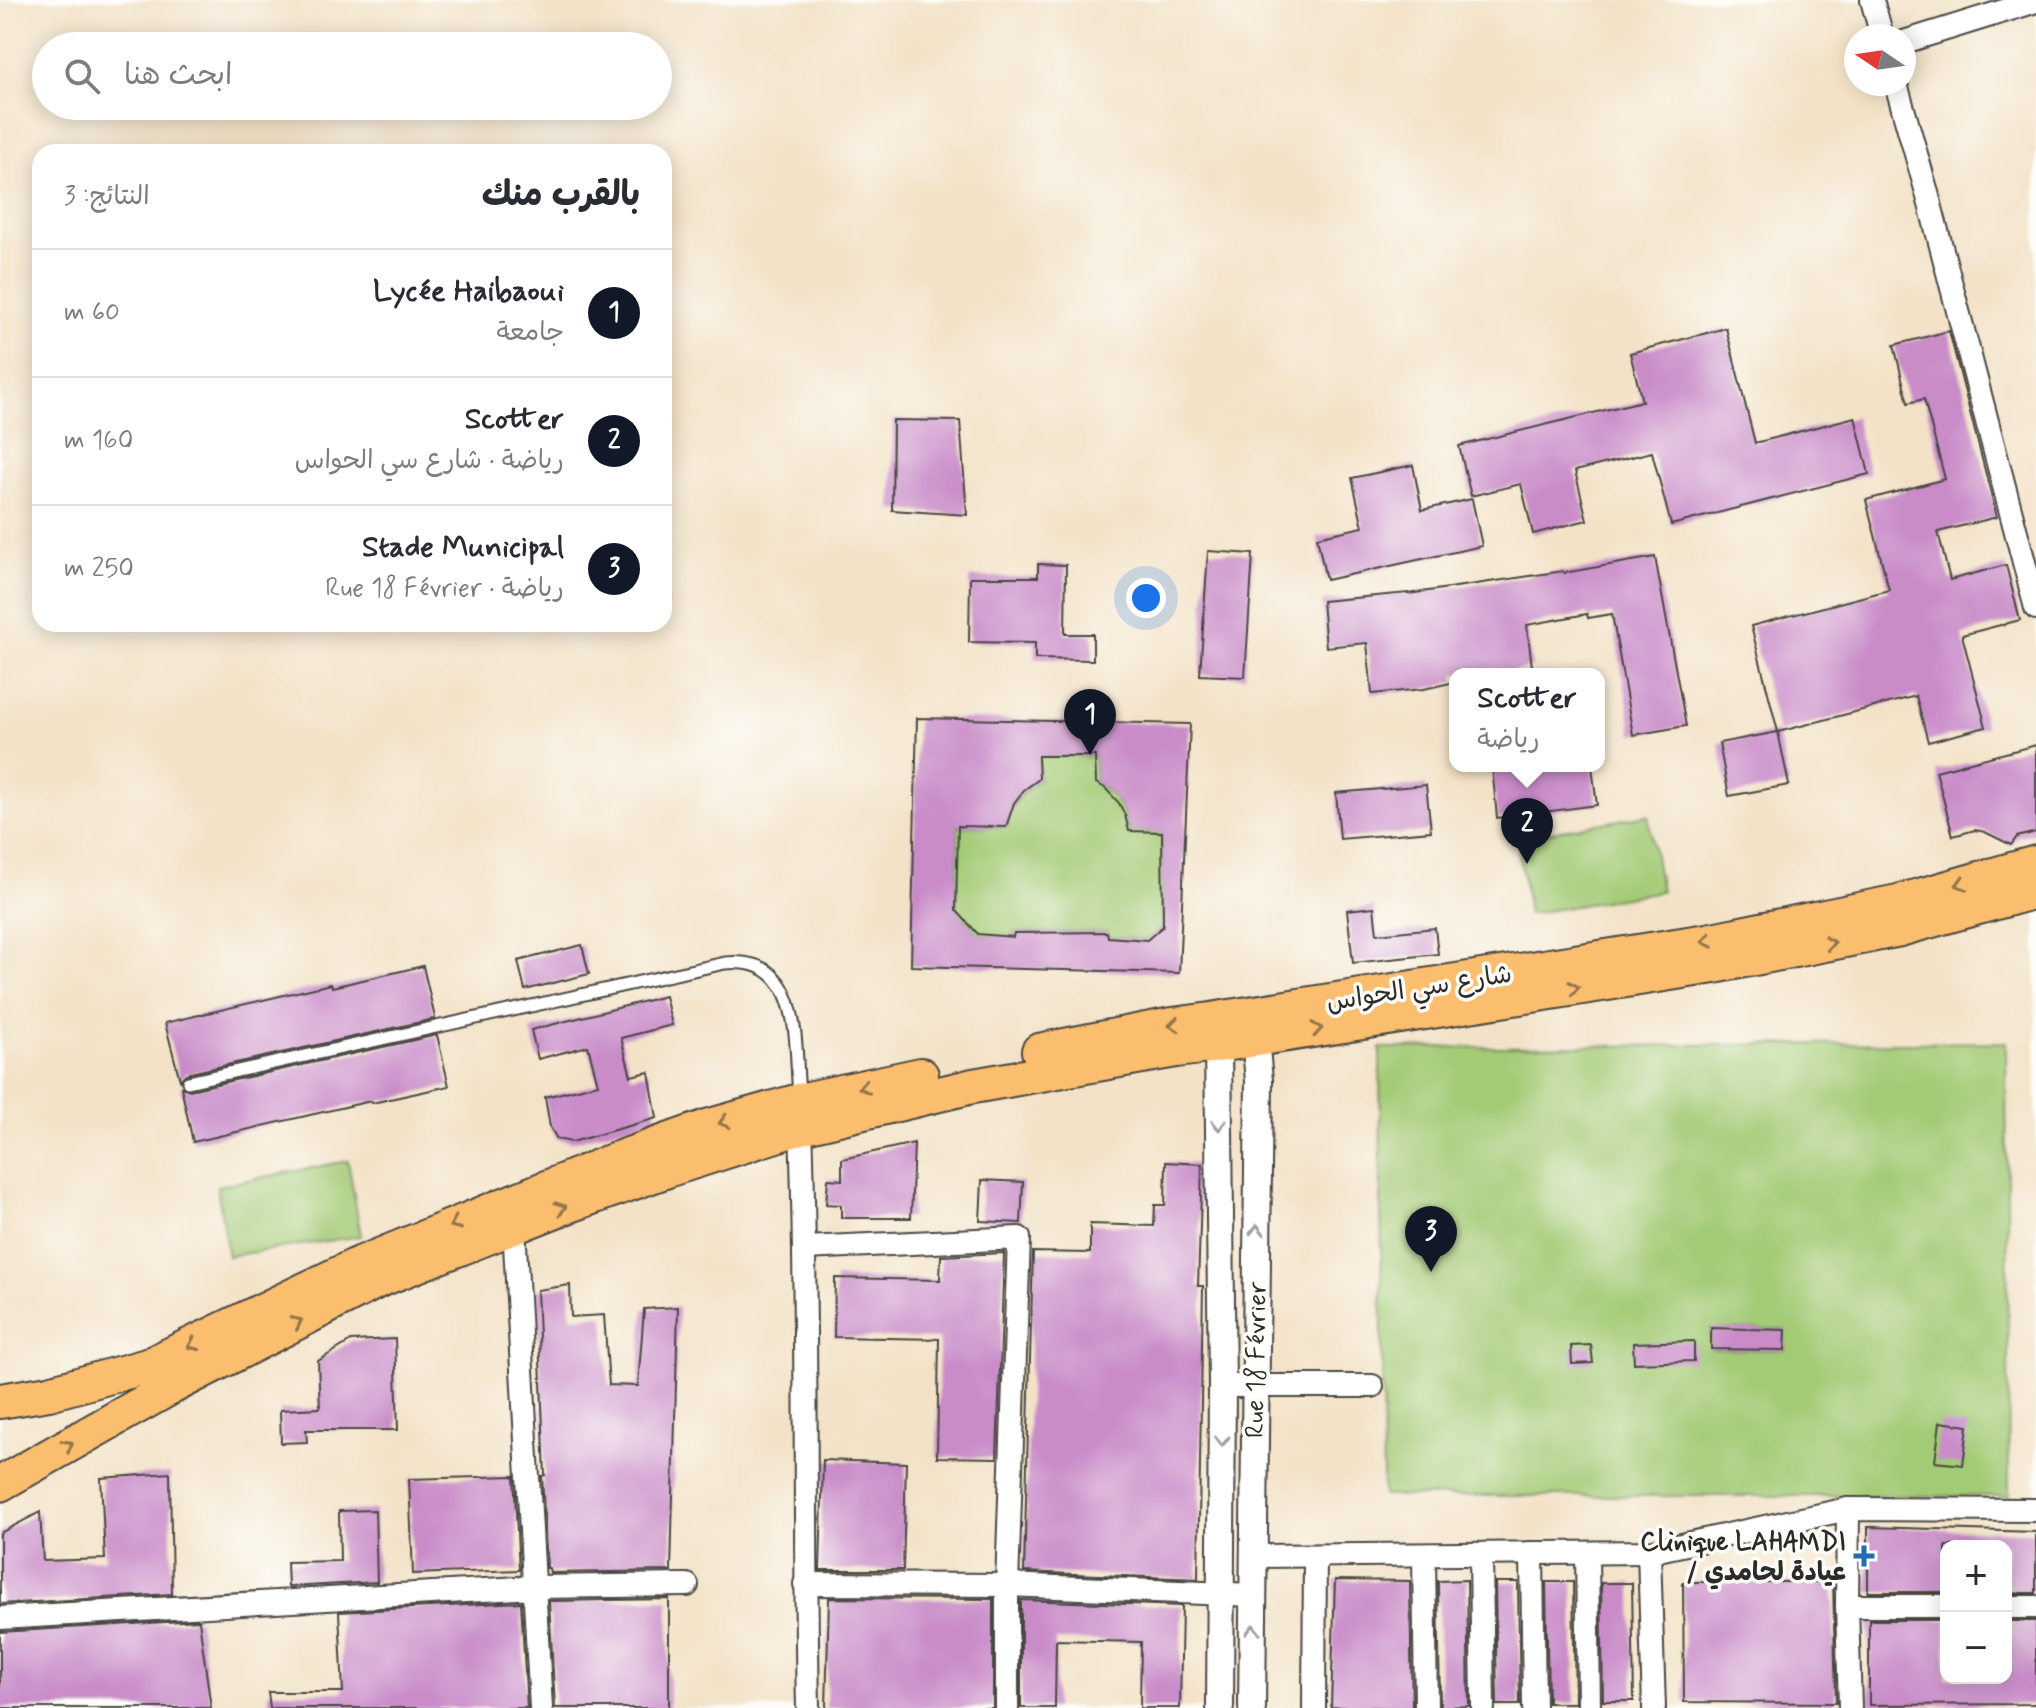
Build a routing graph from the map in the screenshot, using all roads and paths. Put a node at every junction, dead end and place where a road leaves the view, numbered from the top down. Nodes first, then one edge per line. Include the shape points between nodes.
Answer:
1 (1872, 0) edge
2 (2036, 1) edge
3 (1879, 24) edge
4 (1916, 38) edge
5 (1899, 96) edge
6 (2035, 599) edge
7 (2036, 863) edge
8 (2036, 891) edge
9 (1252, 1026) junction
10 (1215, 1032) junction
11 (188, 1082) dead end
12 (800, 1114) junction
13 (514, 1227) junction
14 (805, 1248) junction
15 (1255, 1385) junction
16 (1222, 1386) junction
17 (1372, 1386) dead end
18 (0, 1401) edge
19 (0, 1484) edge
20 (1848, 1509) junction
21 (2036, 1510) edge
22 (1649, 1552) junction
23 (1532, 1553) junction
24 (1587, 1553) junction
25 (1481, 1554) junction
26 (1424, 1555) junction
27 (1253, 1556) junction
28 (1315, 1556) junction
29 (805, 1584) junction
30 (687, 1585) dead end
31 (1007, 1585) junction
32 (535, 1587) junction
33 (1222, 1593) junction
34 (1253, 1595) junction
35 (1847, 1606) junction
36 (1940, 1606) edge
37 (2012, 1607) edge
38 (2036, 1607) edge
39 (0, 1618) edge
40 (541, 1708) edge
41 (808, 1708) edge
42 (1007, 1708) edge
43 (1220, 1708) edge
44 (1252, 1708) edge
45 (1314, 1708) edge
46 (1426, 1708) edge
47 (1483, 1708) edge
48 (1534, 1708) edge
49 (1589, 1708) edge
50 (1654, 1708) edge
51 (1850, 1708) edge

1 - 3 street
2 - 4 street
5 - 6 street
7 -> 9 main road, شارع سي الحواس via 1898,902
9 -> 8 main road, شارع سي الحواس via 1714,966 1900,929
9 - 10 main road, شارع سي الحواس
15 -> 9 street, Rue 18 Février via 1259,1080
10 - 12 main road, شارع سي الحواس via 1176,1050
10 -> 16 street, Rue 18 Février
11 - 12 lane via 737,962 761,967 787,993
13 -> 12 main road
12 - 14 street
12 -> 18 main road via 710,1126 620,1158 357,1265 147,1366
19 -> 13 main road via 173,1386 379,1280
13 - 32 street
14 - 29 street
14 - 31 street via 1019,1238
15 - 16 street
15 - 17 street
15 - 27 street, Rue 18 Février
16 -> 33 street, Rue 18 Février
20 - 21 street
20 - 22 street
20 - 35 street
22 - 24 street
22 - 50 street
23 - 24 street
23 - 25 street
23 - 48 street
24 - 49 street
25 - 26 street
25 - 47 street
26 - 28 street
26 - 46 street
27 - 28 street
27 - 34 street, Rue 18 Février
28 - 45 street
29 - 31 street
29 - 41 street
30 - 32 street
31 - 33 street
31 - 42 street
32 - 39 street
32 - 40 street
33 - 34 street
33 - 43 street, Rue 18 Février
44 -> 34 street, Rue 18 Février
35 - 36 street
35 - 51 street
37 - 38 street

